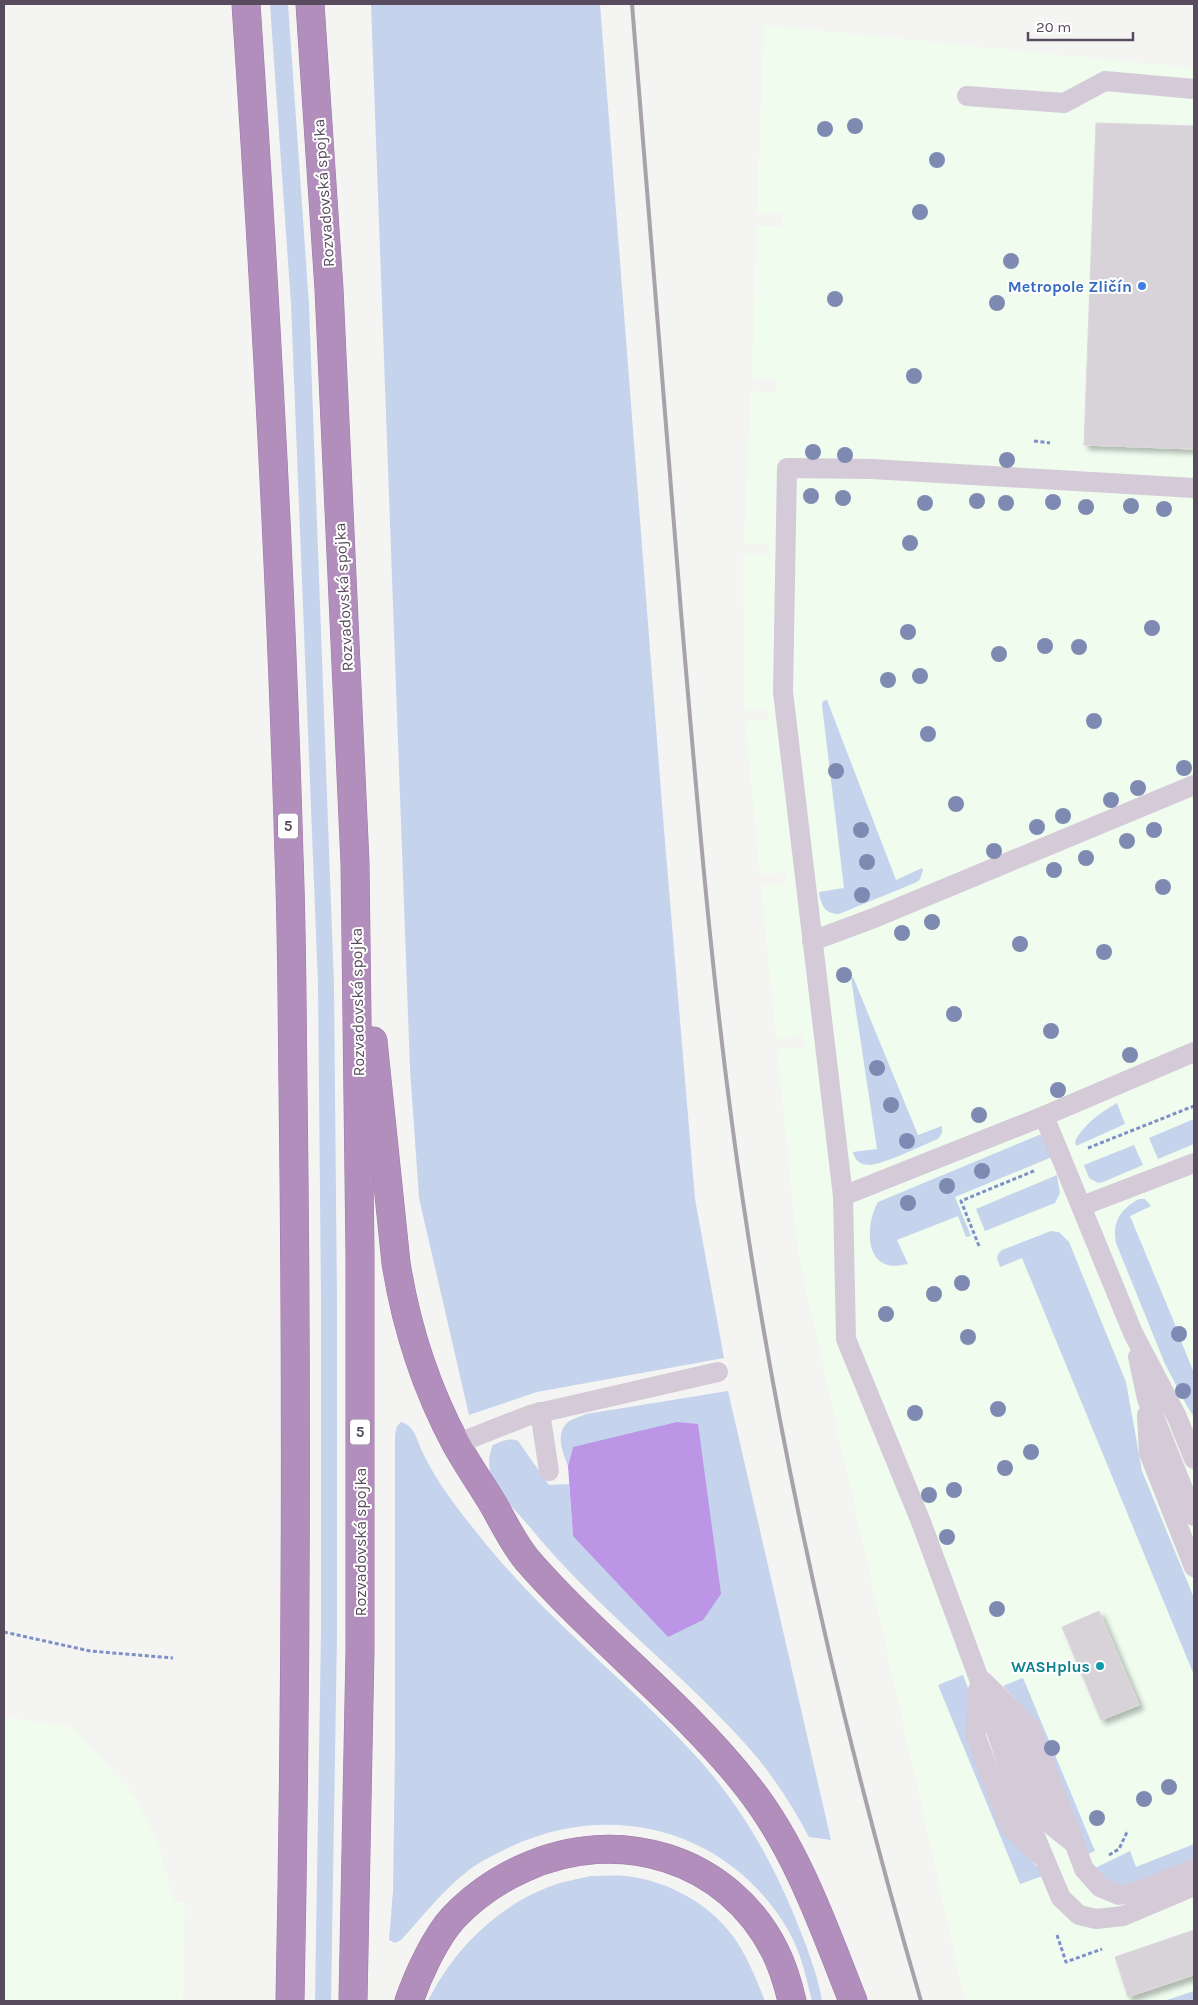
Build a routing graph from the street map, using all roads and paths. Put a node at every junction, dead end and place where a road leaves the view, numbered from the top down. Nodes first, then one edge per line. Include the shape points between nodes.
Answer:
1 (246, 4) edge
2 (310, 4) edge
3 (1194, 90) edge
4 (967, 96) dead end
5 (1034, 441) dead end
6 (1050, 443) dead end
7 (1194, 488) edge
8 (1194, 786) edge
9 (355, 863) junction
10 (812, 942) junction
11 (1194, 1052) edge
12 (1194, 1106) edge
13 (1044, 1116) junction
14 (1087, 1149) dead end
15 (1194, 1163) edge
16 (1039, 1169) dead end
17 (844, 1196) junction
18 (1082, 1206) junction
19 (979, 1246) dead end
20 (1134, 1333) junction
21 (718, 1372) dead end
22 (1147, 1399) junction
23 (540, 1412) junction
24 (1176, 1417) junction
25 (1194, 1435) edge
26 (456, 1444) junction
27 (1194, 1459) edge
28 (549, 1471) dead end
29 (1194, 1516) edge
30 (1194, 1567) edge
31 (4, 1632) edge
32 (172, 1658) dead end
33 (978, 1676) junction
34 (1128, 1830) dead end
35 (1102, 1859) dead end
36 (1194, 1868) edge
37 (1194, 1886) edge
38 (826, 1935) junction
39 (290, 2001) edge
40 (353, 2001) edge
41 (409, 2001) edge
42 (792, 2001) edge
43 (836, 2001) edge
44 (853, 2001) edge

1 - 39 highway, 5 via 267,317 290,859 296,1600
2 - 9 highway, Rozvadovská spojka / 5 via 329,289
3 - 4 lane via 1105,81 1064,103
5 - 6 path
7 - 10 lane via 872,469 786,468 783,692
8 - 10 lane
9 - 26 highway via 401,1296 431,1390
9 - 40 highway, Rozvadovská spojka / 5 via 360,1253 360,1651
10 - 17 lane
11 - 13 lane
12 - 14 path
13 - 17 lane
13 - 18 lane
15 - 18 lane
16 - 19 path via 960,1201
17 - 33 lane via 846,1338 921,1522
18 - 20 lane
20 - 22 lane
20 - 24 lane
21 - 23 lane
22 - 29 lane
22 - 30 lane via 1149,1453
23 - 26 lane
23 - 28 lane
24 - 25 lane
24 - 27 lane
26 - 38 highway via 526,1558 577,1613 694,1725 749,1788 789,1854
31 - 32 path via 90,1651
33 - 36 lane via 1031,1729 1084,1870 1100,1887 1119,1895 1136,1892
33 - 37 lane via 1018,1796 1061,1898 1078,1915 1096,1920 1123,1916
34 - 35 path via 1119,1849
38 - 43 highway
38 - 44 highway
41 - 42 highway via 428,1956 452,1919 474,1898 495,1883 539,1861 608,1848 649,1852 670,1858 702,1874 727,1892 749,1912 767,1938 782,1967

